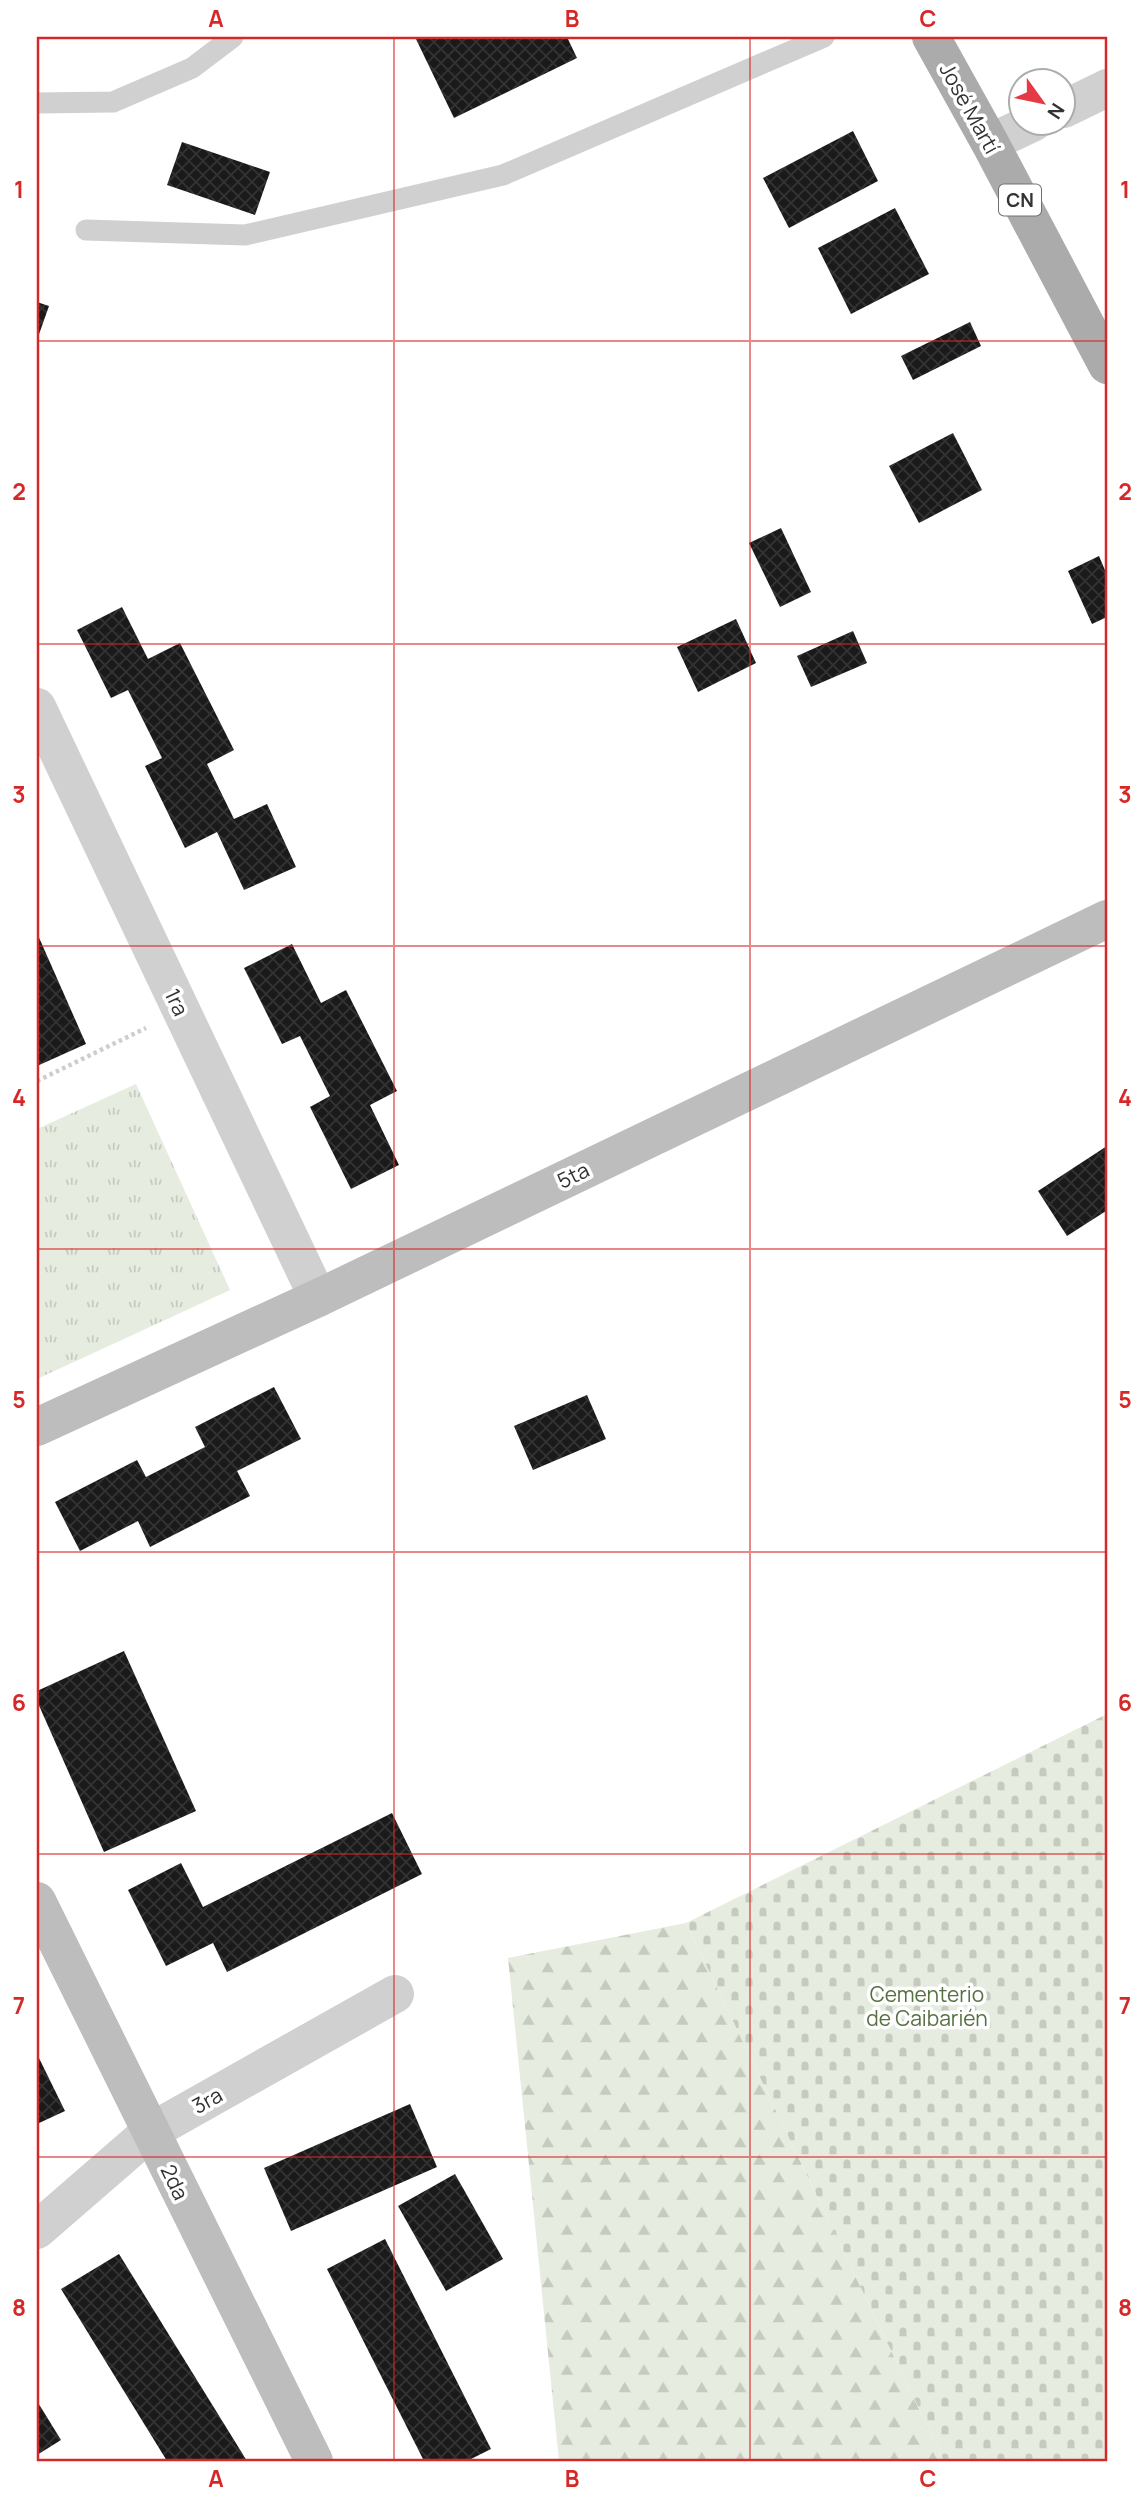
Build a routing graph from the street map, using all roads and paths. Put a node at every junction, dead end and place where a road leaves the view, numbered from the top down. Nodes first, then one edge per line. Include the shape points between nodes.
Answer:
1 (233, 37) edge
2 (824, 37) edge
3 (931, 37) edge
4 (1107, 88) edge
5 (1078, 101) edge
6 (37, 103) edge
7 (1007, 135) edge
8 (990, 143) junction
9 (86, 230) dead end
10 (1107, 365) edge
11 (37, 707) edge
12 (1107, 919) edge
13 (181, 1011) junction
14 (37, 1082) edge
15 (318, 1298) junction
16 (37, 1427) edge
17 (37, 1901) edge
18 (395, 1994) dead end
19 (150, 2132) junction
20 (37, 2230) edge
21 (314, 2461) edge

1 - 6 lane via 192,68 113,102
2 - 9 lane via 503,174 245,235
3 - 8 main road, José Martí / CN
4 - 5 street
7 - 8 street
8 - 10 main road, José Martí / CN
11 - 13 street, 1ra
12 - 15 street, 5ta
13 - 14 path
13 - 15 street, 1ra
15 - 16 street, 5ta
17 - 19 street, 2da
18 - 19 street, 3ra
19 - 20 street, 3ra
19 - 21 street, 2da

